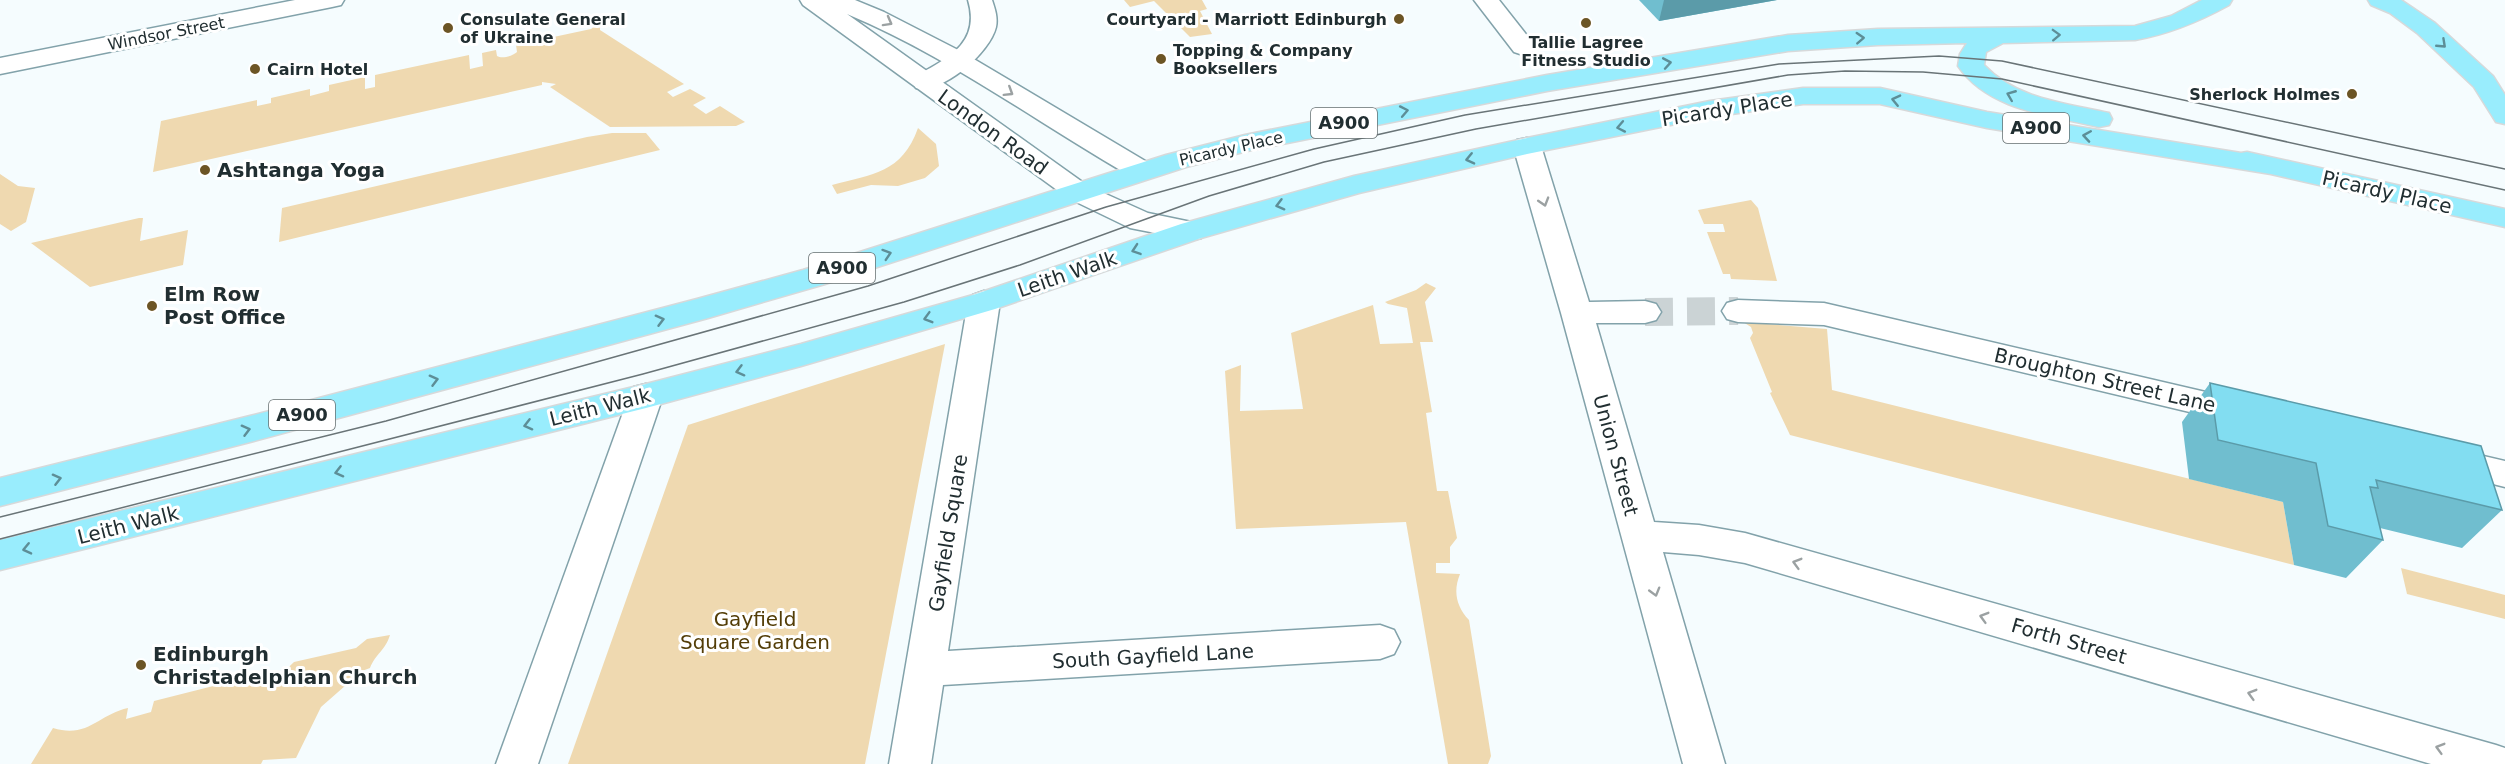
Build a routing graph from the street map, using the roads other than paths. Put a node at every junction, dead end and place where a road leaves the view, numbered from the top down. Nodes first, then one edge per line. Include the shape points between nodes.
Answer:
1 (332, 0) edge
2 (812, 0) edge
3 (834, 0) edge
4 (980, 0) edge
5 (1486, 0) edge
6 (2220, 0) edge
7 (2393, 3) edge
8 (1997, 36) junction
9 (1523, 47) dead end
10 (960, 61) junction
11 (0, 66) edge
12 (925, 82) junction
13 (2484, 82) junction
14 (2505, 97) edge
15 (2505, 116) edge
16 (1527, 146) junction
17 (2269, 166) junction
18 (1142, 171) junction
19 (1078, 192) junction
20 (2505, 218) edge
21 (1191, 231) junction
22 (984, 302) junction
23 (1738, 311) tunnel mouth
24 (1645, 312) tunnel mouth
25 (1577, 313) junction
26 (646, 396) junction
27 (2264, 417) edge
28 (2411, 452) edge
29 (2505, 474) edge
30 (0, 492) edge
31 (1639, 536) junction
32 (0, 555) edge
33 (1380, 642) dead end
34 (926, 669) junction
35 (517, 764) edge
36 (910, 764) edge
37 (1704, 764) edge
38 (2496, 764) edge

1 - 11 street, Windsor Street
2 - 12 street, London Road
3 -> 10 street, London Road via 878,16
4 - 10 street via 983,27 976,45
5 - 9 street
8 -> 6 main road, Picardy Place / A900 via 2164,29
7 -> 13 main road
17 -> 8 main road, Picardy Place / A900 via 2027,101 1999,90 1978,76 1971,66 1971,57 1980,43
18 -> 8 main road, Picardy Place / A900 via 1245,143 1401,111 1788,42
10 - 12 street
10 -> 18 street, London Road
12 - 19 street, London Road
13 - 14 street
13 - 15 main road
17 -> 16 main road, Picardy Place / A900 via 1987,120 1880,96 1846,95 1803,96 1710,109
16 -> 21 main road, Picardy Place / A900 via 1354,185
16 -> 25 street, Union Street
17 - 20 main road, Picardy Place / A900
18 - 19 main road, A900
19 - 21 street, London Road via 1140,221
30 -> 19 main road, A900 via 697,310 824,274
21 -> 22 main road, Leith Walk / A900
22 -> 26 main road, Leith Walk / A900
22 - 34 street, Gayfield Square
23 - 27 street, Broughton Street Lane via 1824,314
24 - 25 street
25 - 31 street, Union Street
26 -> 32 main road, Leith Walk / A900
26 - 35 street
28 - 29 street
31 -> 37 street, Union Street
38 -> 31 street, Forth Street via 1745,548
33 - 34 street, South Gayfield Lane
34 - 36 street, Gayfield Square

